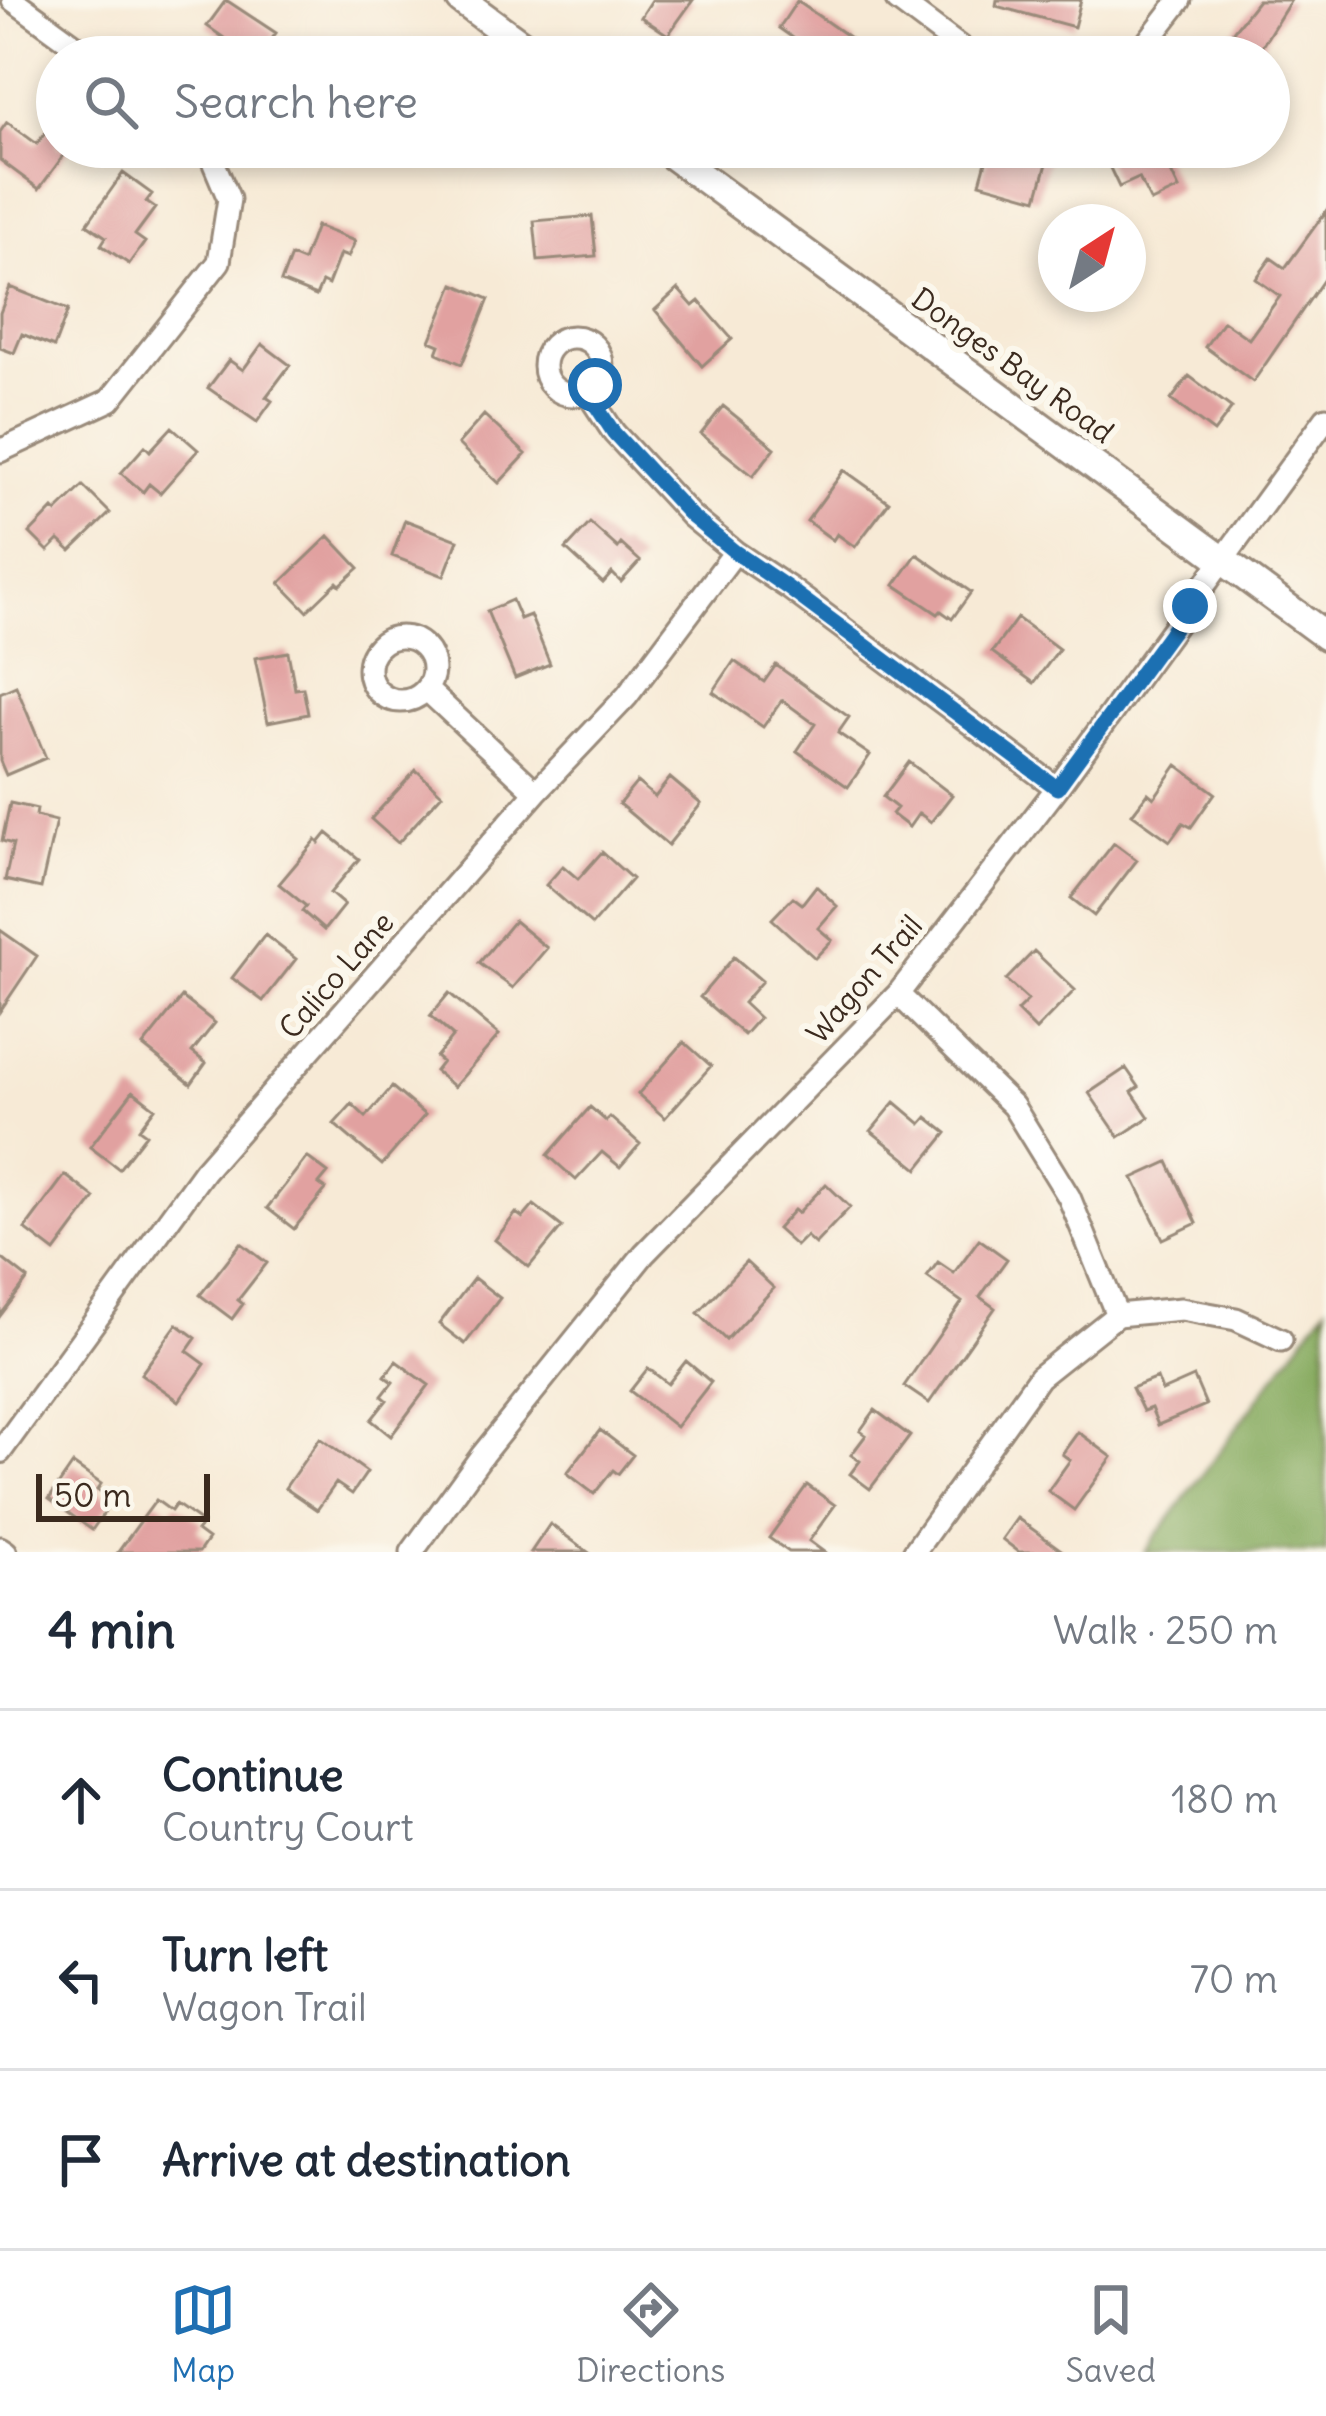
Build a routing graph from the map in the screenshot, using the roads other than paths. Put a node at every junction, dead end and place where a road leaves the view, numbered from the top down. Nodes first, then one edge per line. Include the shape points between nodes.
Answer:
1 (13, 0) edge
2 (460, 0) edge
3 (897, 0) edge
4 (1180, 0) edge
5 (62, 36) edge
6 (510, 36) edge
7 (946, 36) edge
8 (1152, 36) edge
9 (216, 168) edge
10 (690, 168) edge
11 (587, 392) dead end
12 (1326, 418) edge
13 (0, 452) edge
14 (735, 552) junction
15 (1222, 560) junction
16 (1326, 636) edge
17 (426, 689) dead end
18 (1057, 788) junction
19 (536, 792) junction
20 (898, 994) junction
21 (1117, 1316) junction
22 (1281, 1340) dead end
23 (0, 1452) edge
24 (412, 1552) edge
25 (914, 1552) edge

1 - 5 street
2 - 6 street
3 - 7 street
4 - 8 street
9 - 13 street via 229,199 219,262 110,400
10 - 15 street, Donges Bay Road
11 - 14 street via 650,475
12 - 15 street, Wagon Trail
14 - 18 street
14 - 19 street, Calico Lane via 627,695
15 - 16 street, Donges Bay Road
15 - 18 street, Wagon Trail
17 - 19 street
18 - 20 street, Wagon Trail
19 - 23 street, Calico Lane via 204,1171
20 - 21 street via 1013,1106 1069,1198
20 - 24 street, Wagon Trail via 644,1253
21 - 22 street via 1181,1309 1236,1319
21 - 25 street via 1039,1378

